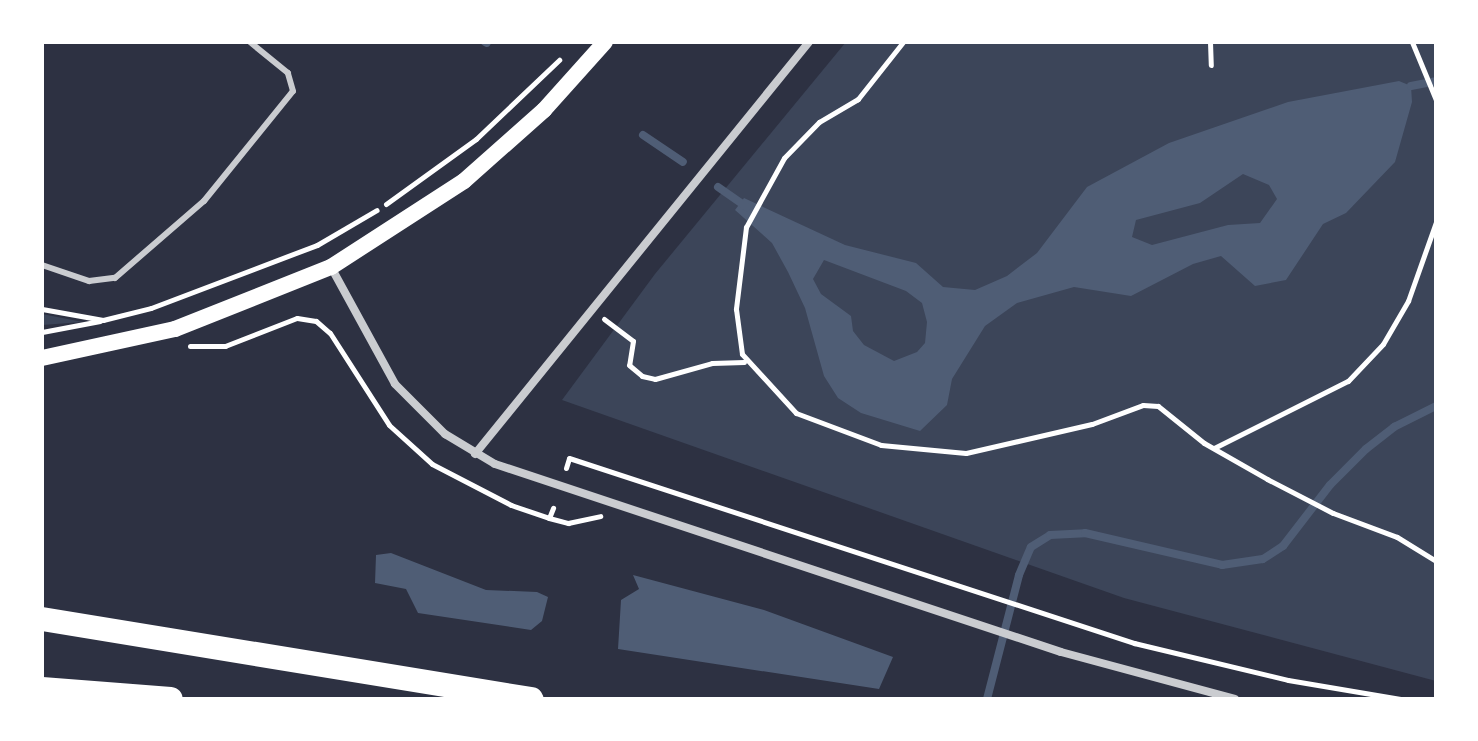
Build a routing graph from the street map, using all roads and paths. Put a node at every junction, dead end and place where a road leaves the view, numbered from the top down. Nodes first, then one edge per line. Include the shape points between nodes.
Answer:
1 (250, 42) edge
2 (605, 42) edge
3 (809, 42) edge
4 (903, 42) edge
5 (1210, 42) edge
6 (1412, 42) edge
7 (560, 58) dead end
8 (1211, 65) dead end
9 (1436, 99) edge
10 (1436, 222) edge
11 (42, 265) edge
12 (331, 267) junction
13 (42, 309) edge
14 (590, 309) junction
15 (103, 320) junction
16 (42, 332) edge
17 (220, 334) dead end
18 (43, 357) edge
19 (744, 362) junction
20 (1213, 448) junction
21 (475, 454) junction
22 (566, 468) dead end
23 (553, 508) dead end
24 (629, 510) junction
25 (549, 518) junction
26 (1436, 561) edge
27 (42, 619) edge
28 (42, 689) edge
29 (171, 699) edge
30 (531, 699) edge
31 (1235, 699) edge
32 (1400, 699) edge

1 - 11 lane via 288,73 293,91 204,201 115,278 89,281
2 - 12 main road via 544,110 464,181
3 - 14 street
4 - 19 path via 858,99 819,122 784,158 758,199 746,227 736,309
5 - 8 path
6 - 9 path
7 - 15 path via 431,175 329,238 253,272
10 - 20 path via 1408,301 1383,344 1348,381
12 - 18 main road via 175,329
12 - 21 street via 395,384 431,422
13 - 15 path
14 - 19 path via 633,341 629,365 642,376 655,379 712,363
14 - 21 street
15 - 16 path
17 - 25 path via 225,346 292,319 320,323 370,402 408,444 481,493
19 - 20 path via 796,413 881,445 966,453 1151,405 1175,416
20 - 26 path via 1302,498 1397,537
21 - 24 street via 519,475
22 - 32 path via 569,458 1071,624 1200,660
23 - 25 path
24 - 25 path via 568,523
24 - 31 street via 1061,652
27 - 30 highway
28 - 29 highway

